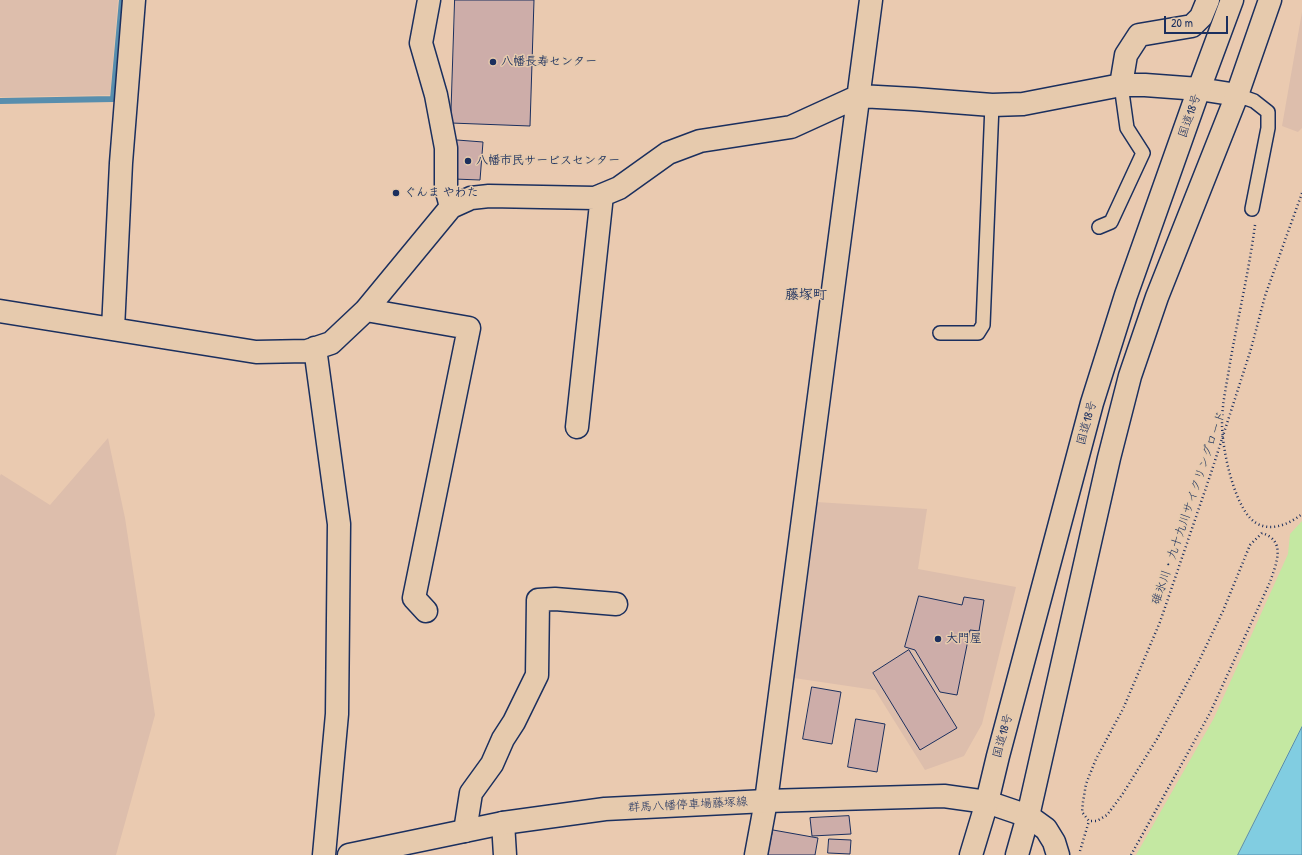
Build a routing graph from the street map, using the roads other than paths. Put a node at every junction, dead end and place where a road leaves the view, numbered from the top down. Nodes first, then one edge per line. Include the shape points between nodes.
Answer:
1 (134, 0) edge
2 (429, 0) edge
3 (871, 0) edge
4 (1208, 0) edge
5 (1232, 0) edge
6 (1270, 0) edge
7 (1120, 85) junction
8 (1199, 89) junction
9 (1237, 95) junction
10 (859, 96) junction
11 (992, 105) junction
12 (602, 195) junction
13 (451, 207) junction
14 (1252, 209) road end
15 (1099, 227) dead end
16 (366, 310) junction
17 (0, 311) edge
18 (113, 329) junction
19 (940, 333) dead end
20 (316, 348) junction
21 (577, 427) dead end
22 (616, 604) dead end
23 (426, 611) dead end
24 (766, 801) junction
25 (987, 802) junction
26 (1028, 816) junction
27 (503, 823) junction
28 (465, 831) junction
29 (392, 851) edge
30 (324, 855) edge
31 (349, 855) edge
32 (505, 855) edge
33 (756, 855) edge
34 (971, 855) edge
35 (1017, 855) edge
36 (1058, 855) edge

1 - 18 main road via 121,163
2 - 13 main road via 421,43 436,95 446,148 446,188
3 - 10 main road
4 - 7 main road via 1201,17 1192,26 1139,35 1126,55
5 - 8 main road, 国道18号
6 - 9 main road
7 - 8 main road
7 - 11 main road via 1023,104
7 - 15 lane via 1127,128 1142,153 1111,222
8 - 9 main road
8 - 25 main road, 国道18号 via 1126,295 1092,403
9 - 14 lane via 1254,102 1268,112 1268,128
9 - 26 main road via 1157,297 1130,376
10 - 11 main road
10 - 12 main road via 791,127 700,141 668,153 619,188
10 - 24 main road
11 - 19 lane via 983,325 978,333
12 - 13 main road via 595,198 490,196 471,198
12 - 21 main road
13 - 16 main road
16 - 20 main road via 331,343
16 - 23 main road via 469,328 414,598
17 - 18 main road
18 - 20 main road via 256,352 307,351
20 - 30 main road via 339,524 337,714
22 - 28 main road via 538,600 537,674 492,764 471,793
24 - 25 main road, 群馬八幡停車場藤塚線 via 944,796
24 - 27 main road, 群馬八幡停車場藤塚線 via 605,809
24 - 33 main road
25 - 26 main road, 群馬八幡停車場藤塚線
25 - 34 main road, 国道18号
26 - 35 main road
26 - 36 main road, 群馬八幡停車場藤塚線 via 1046,829
27 - 28 main road, 群馬八幡停車場藤塚線
27 - 32 main road
28 - 29 main road, 群馬八幡停車場藤塚線
29 - 31 main road, 群馬八幡停車場藤塚線

